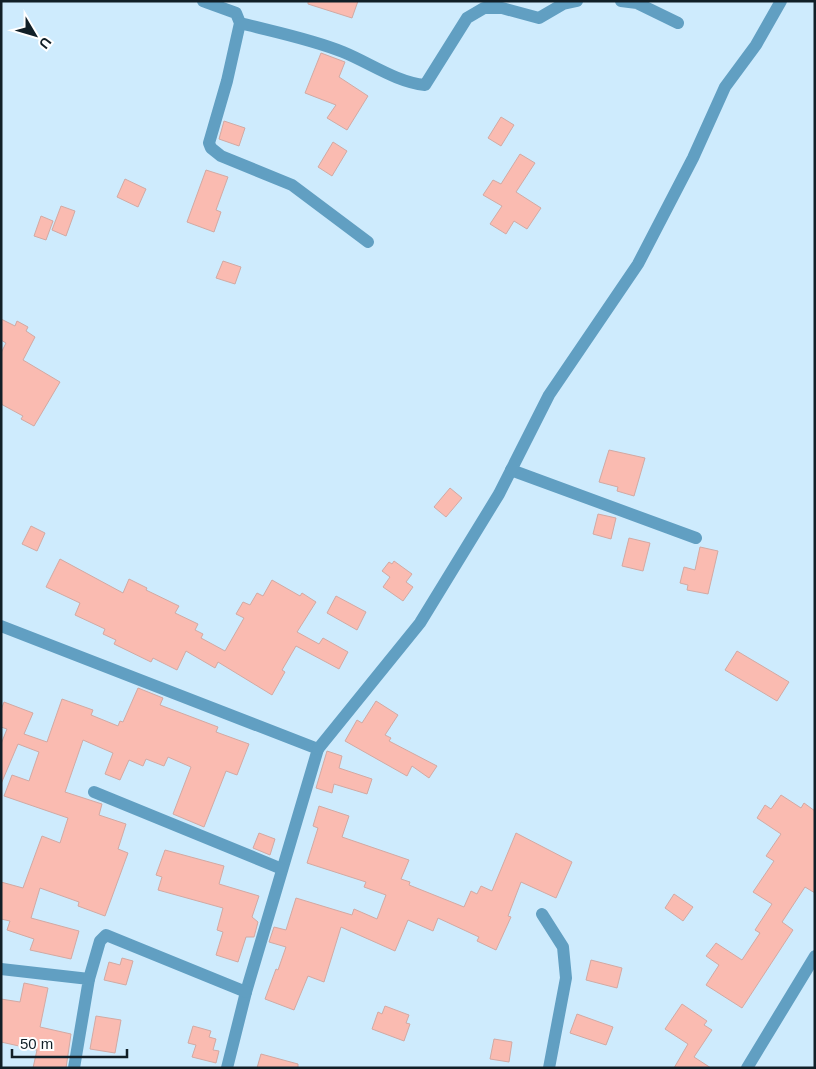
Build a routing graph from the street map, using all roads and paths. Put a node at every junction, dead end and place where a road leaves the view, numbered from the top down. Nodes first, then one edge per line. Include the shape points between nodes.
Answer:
1 (204, 1) edge
2 (577, 1) edge
3 (621, 1) edge
4 (781, 1) edge
5 (240, 23) junction
6 (678, 23) dead end
7 (368, 242) dead end
8 (511, 470) junction
9 (696, 538) dead end
10 (1, 626) edge
11 (318, 749) junction
12 (94, 792) dead end
13 (282, 869) junction
14 (542, 914) dead end
15 (815, 956) edge
16 (1, 969) edge
17 (89, 979) junction
18 (246, 992) junction
19 (74, 1068) edge
20 (227, 1068) edge
21 (550, 1068) edge
22 (748, 1068) edge

1 - 5 street via 236,13
2 - 5 street via 563,4 538,18 502,8 484,8 467,18 425,84 412,83 309,40
3 - 6 street via 636,3
4 - 8 street via 756,45 725,87 693,158 638,264 548,395
5 - 7 street via 209,143 211,148 221,156 292,186
8 - 9 street
8 - 11 street via 420,623
10 - 11 street
11 - 13 street
12 - 13 street
13 - 18 street
14 - 21 street via 563,947 566,978
15 - 22 street
16 - 17 street
17 - 18 street via 100,941 106,935
17 - 19 street
18 - 20 street

